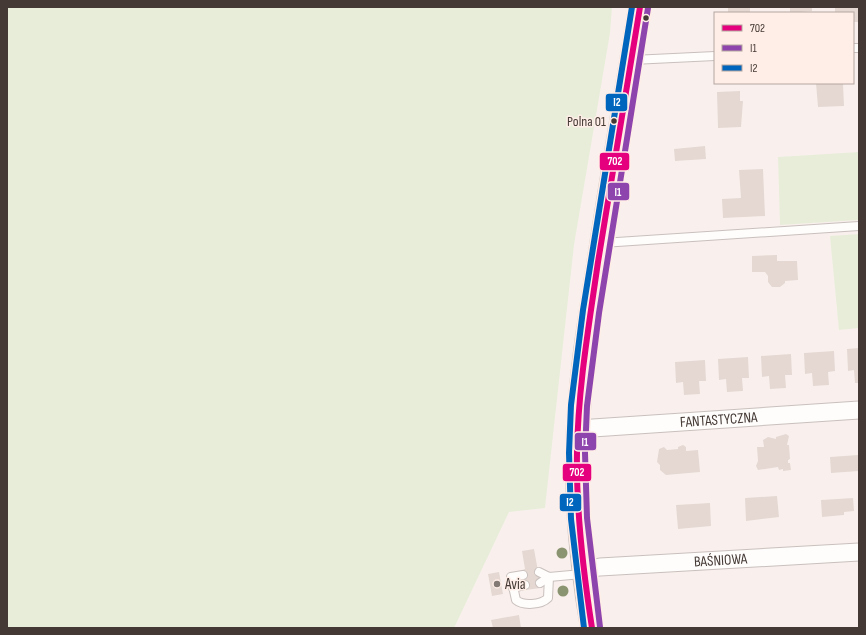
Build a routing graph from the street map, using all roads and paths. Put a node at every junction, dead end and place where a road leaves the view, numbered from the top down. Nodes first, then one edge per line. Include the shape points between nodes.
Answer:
1 (640, 7) edge
2 (714, 56) edge
3 (632, 60) junction
4 (859, 226) edge
5 (601, 244) junction
6 (859, 410) edge
7 (578, 429) junction
8 (859, 552) edge
9 (539, 572) dead end
10 (583, 572) junction
11 (522, 575) dead end
12 (549, 577) junction
13 (540, 583) dead end
14 (525, 585) dead end
15 (513, 588) junction
16 (592, 628) edge

1 - 3 main road
2 - 3 lane
3 - 5 main road
4 - 5 lane
5 - 7 main road
6 - 7 street, FANTASTYCZNA
7 - 10 main road via 577,487
8 - 10 street, BAŚNIOWA via 600,567
9 - 12 lane
10 - 12 lane
10 - 16 main road
11 - 15 lane via 511,577
12 - 13 lane
12 - 15 lane via 549,595 543,602 521,603 516,600
14 - 15 lane

